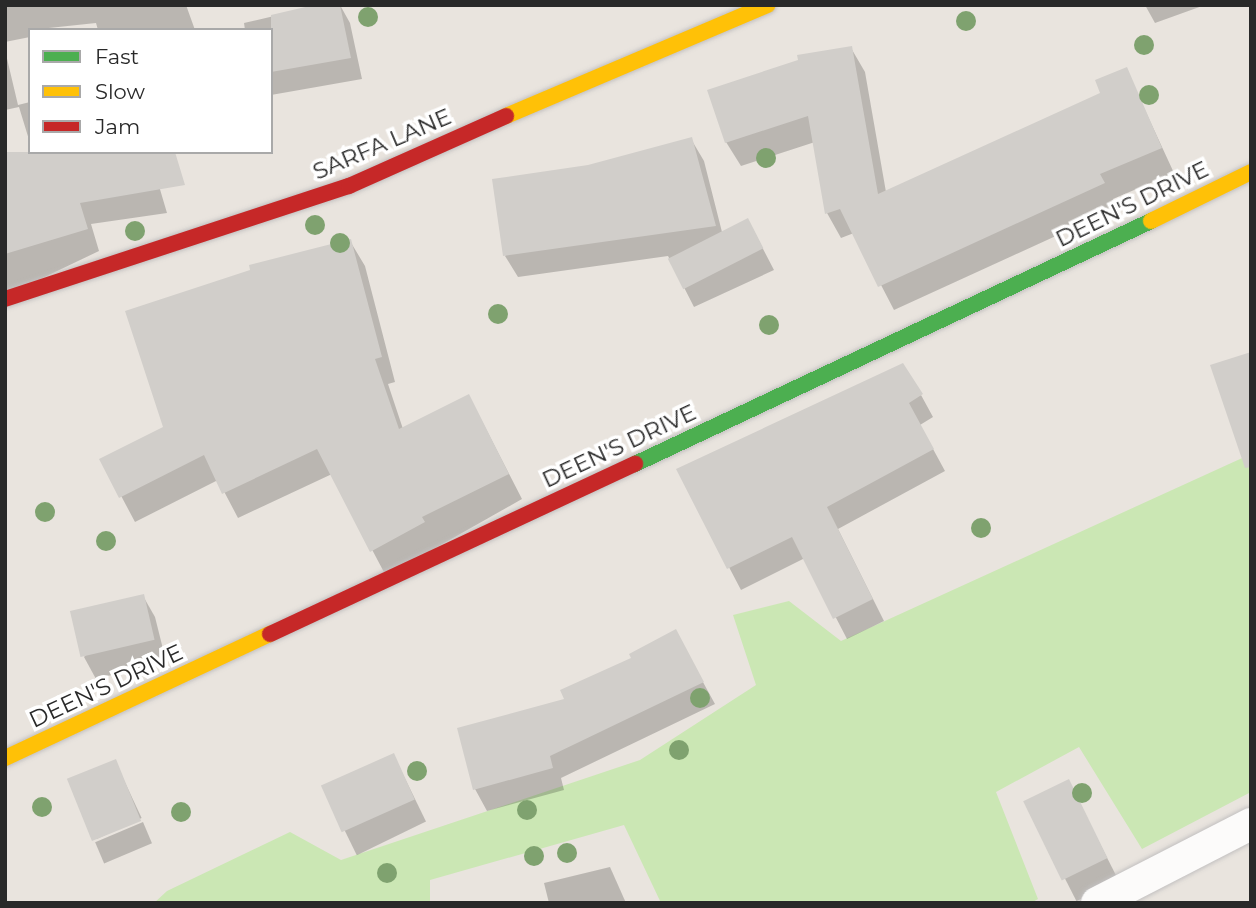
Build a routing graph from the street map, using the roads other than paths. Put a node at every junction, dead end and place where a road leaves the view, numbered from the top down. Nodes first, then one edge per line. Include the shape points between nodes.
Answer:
1 (766, 5) edge
2 (1251, 172) edge
3 (5, 299) edge
4 (5, 758) edge
5 (1251, 824) edge
6 (1097, 903) edge

1 - 3 street, SARFA LANE via 646,53 349,186
2 - 4 street, DEEN'S DRIVE
5 - 6 street

